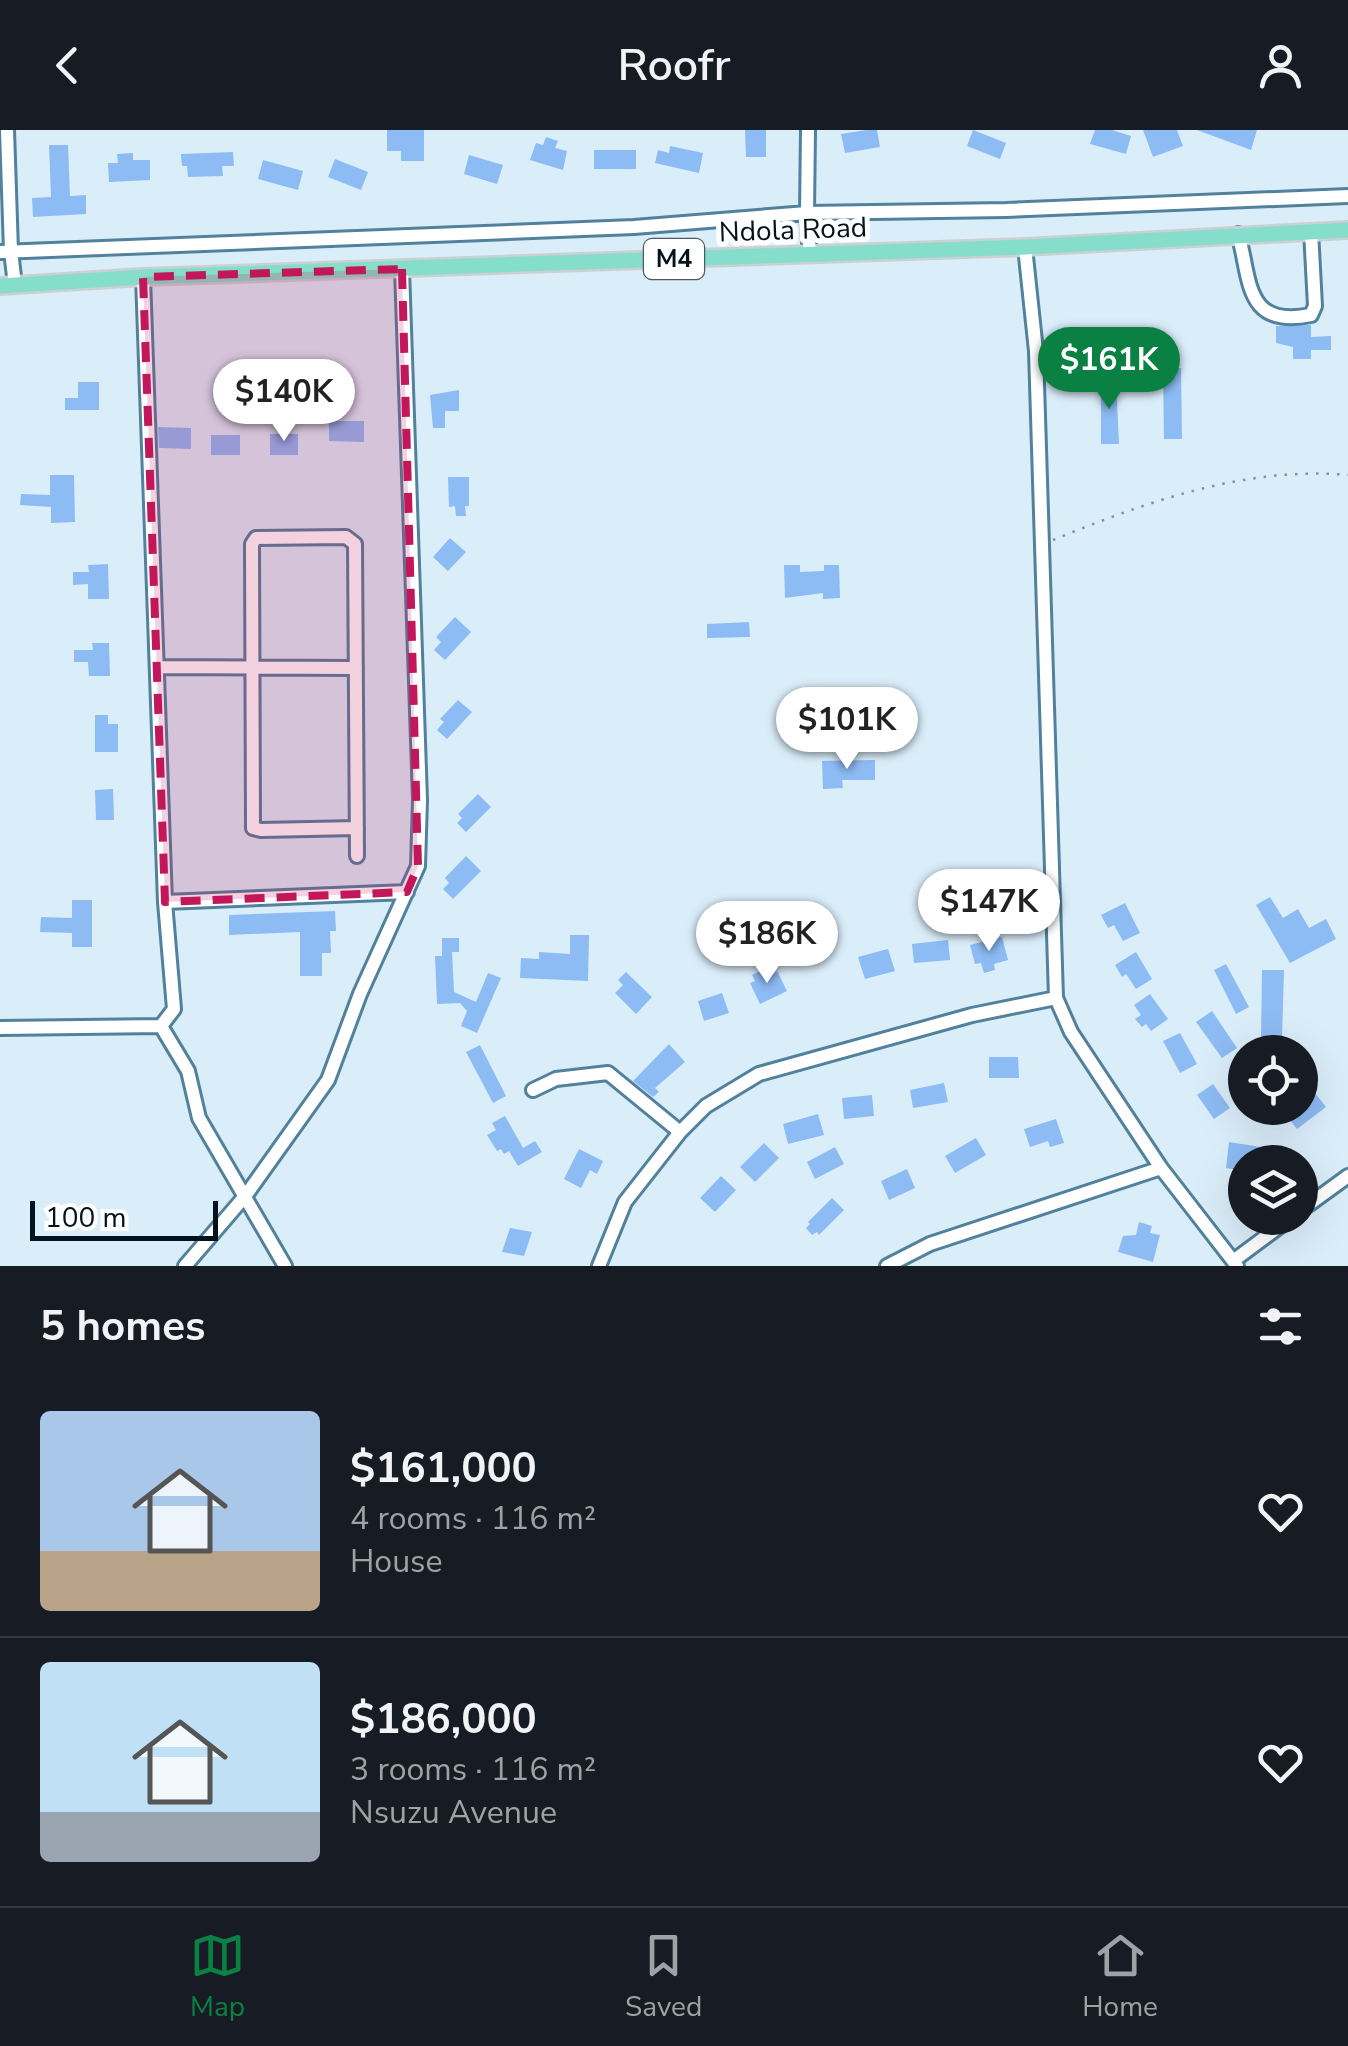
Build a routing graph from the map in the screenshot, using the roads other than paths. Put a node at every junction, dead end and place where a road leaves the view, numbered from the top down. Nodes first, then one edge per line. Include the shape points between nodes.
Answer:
1 (7, 130) edge
2 (808, 130) edge
3 (1348, 196) edge
4 (806, 214) junction
5 (1348, 230) edge
6 (1311, 231) junction
7 (1238, 234) junction
8 (1025, 247) junction
9 (5, 252) edge
10 (810, 254) junction
11 (402, 269) junction
12 (142, 277) junction
13 (8, 286) edge
14 (156, 666) junction
15 (252, 668) junction
16 (356, 668) junction
17 (356, 828) junction
18 (357, 856) dead end
19 (407, 892) junction
20 (165, 902) junction
21 (1056, 998) junction
22 (162, 1026) junction
23 (0, 1028) edge
24 (533, 1090) dead end
25 (680, 1132) junction
26 (1161, 1168) junction
27 (1348, 1176) edge
28 (246, 1195) junction
29 (1318, 1198) edge
30 (1270, 1235) edge
31 (1235, 1263) edge
32 (186, 1266) edge
33 (285, 1266) edge
34 (599, 1266) edge
35 (886, 1266) edge

1 - 9 street
2 - 4 street
3 - 4 street
4 - 9 street
4 - 10 street
5 - 6 main road, Ndola Road / M4
6 - 7 main road, Ndola Road / M4
6 - 7 street via 1315,306 1311,315 1298,318 1257,303
7 - 8 main road, Ndola Road / M4
8 - 10 main road, Ndola Road / M4
8 - 21 street via 1036,350
9 - 13 street
10 - 11 main road, Ndola Road / M4
11 - 12 main road, Ndola Road / M4
11 - 19 street via 420,800 418,866
12 - 13 main road, Ndola Road / M4
12 - 14 street
14 - 15 street
14 - 20 street
15 - 16 street
15 - 16 street via 252,544 280,536 346,537 355,544
15 - 17 street via 253,828
16 - 17 street
17 - 18 street
19 - 20 street
19 - 28 street via 328,1080
20 - 22 street via 174,1010
21 - 25 street via 759,1074 706,1106
21 - 26 street via 1070,1032
22 - 23 street
22 - 28 street via 188,1071 199,1118
24 - 25 street via 608,1073
25 - 34 street via 625,1202
26 - 31 street
26 - 35 street via 930,1244
27 - 29 street
28 - 32 street
28 - 33 street
30 - 31 street

